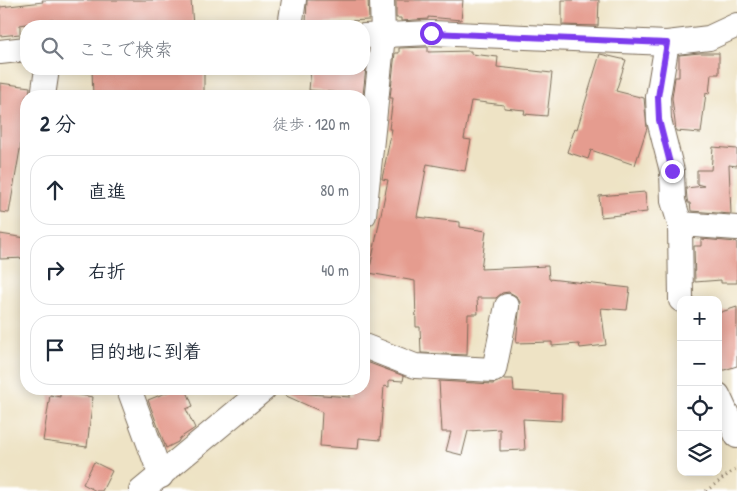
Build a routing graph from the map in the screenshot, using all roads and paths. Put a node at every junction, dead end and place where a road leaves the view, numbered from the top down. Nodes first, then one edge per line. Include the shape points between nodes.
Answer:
1 (294, 0) edge
2 (382, 0) edge
3 (291, 20) edge
4 (737, 25) edge
5 (373, 36) edge
6 (667, 43) junction
7 (20, 50) edge
8 (0, 52) edge
9 (47, 75) edge
10 (45, 90) edge
11 (370, 95) edge
12 (680, 224) junction
13 (737, 228) edge
14 (681, 296) edge
15 (507, 306) dead end
16 (370, 348) edge
17 (131, 395) edge
18 (257, 395) edge
19 (722, 404) edge
20 (737, 436) edge
21 (737, 468) edge
22 (161, 476) junction
23 (141, 491) edge
24 (706, 491) edge

1 - 3 street
2 - 5 street
4 - 6 street via 709,38
5 - 6 street via 431,33
5 - 11 street
6 - 12 street via 658,97 659,120 672,171 673,201
7 - 8 street
9 - 10 street
12 - 13 street
12 - 14 street
15 - 16 street via 494,370 414,366
17 - 22 street
18 - 22 street
19 - 20 street
21 - 24 path
22 - 23 street

